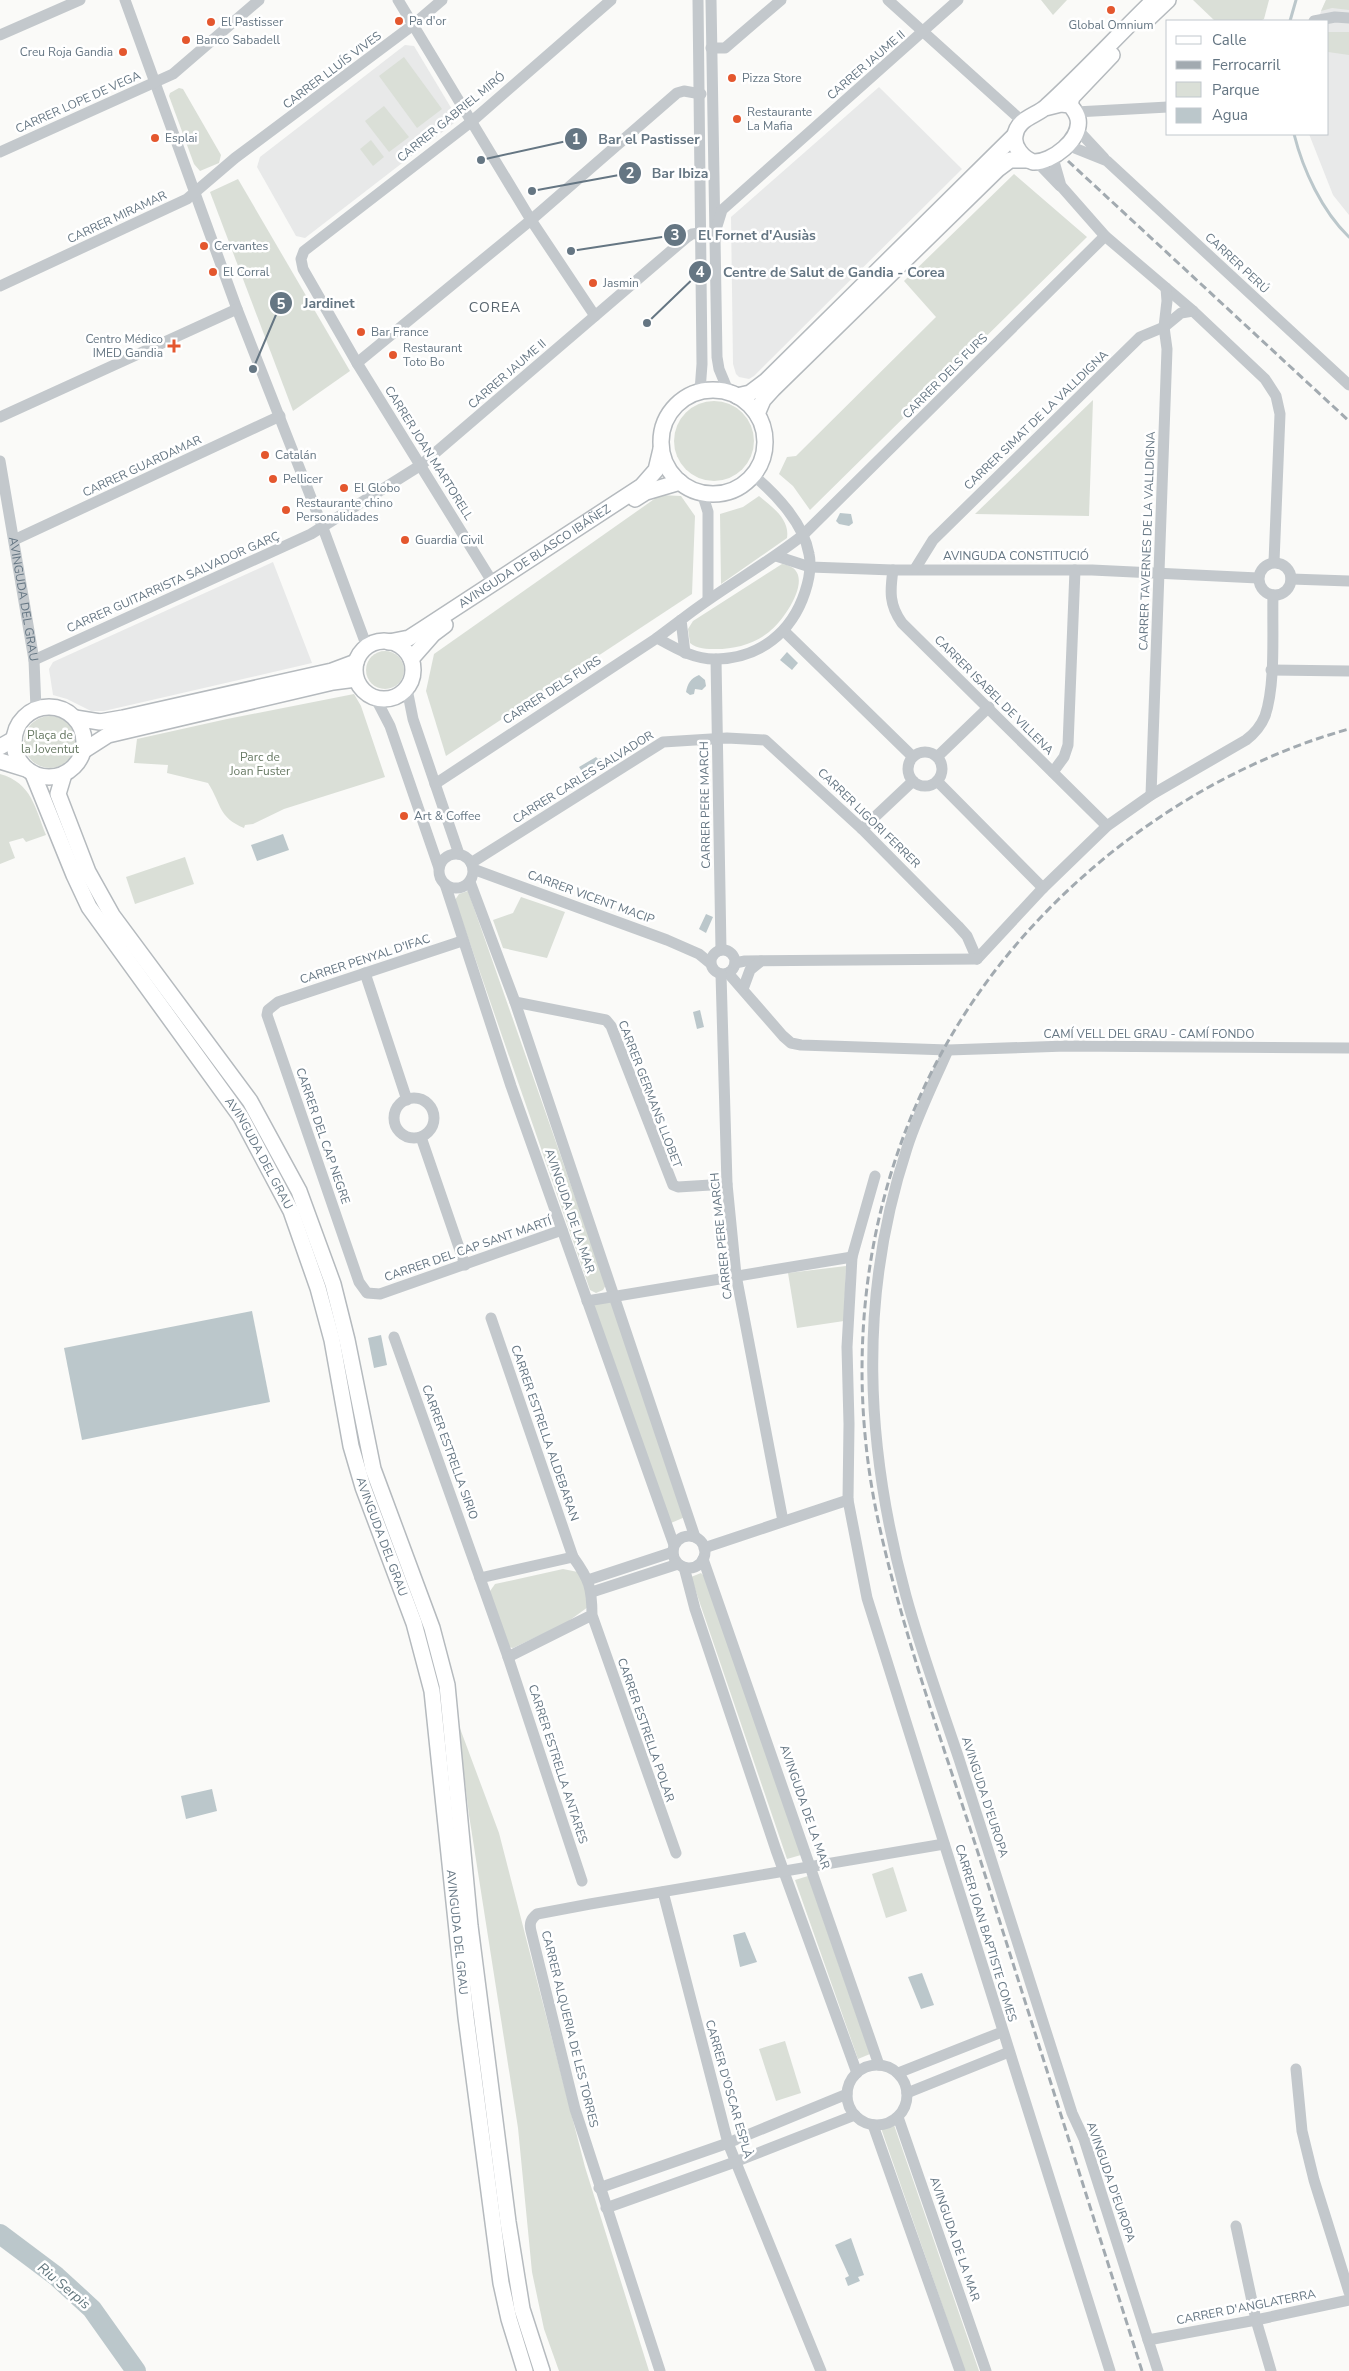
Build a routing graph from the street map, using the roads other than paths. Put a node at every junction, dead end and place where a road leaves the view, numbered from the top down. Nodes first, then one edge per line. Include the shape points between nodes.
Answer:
1 (80, 0) edge
2 (125, 0) edge
3 (259, 0) edge
4 (398, 0) edge
5 (442, 0) edge
6 (611, 0) edge
7 (698, 0) edge
8 (711, 0) edge
9 (781, 0) edge
10 (888, 0) edge
11 (958, 0) edge
12 (1154, 0) edge
13 (1168, 0) edge
14 (1349, 18) edge
15 (1321, 20) edge
16 (413, 25) junction
17 (924, 32) junction
18 (0, 35) edge
19 (711, 48) junction
20 (155, 82) junction
21 (701, 94) junction
22 (1166, 107) edge
23 (1045, 108) junction
24 (1073, 109) junction
25 (1022, 121) junction
26 (470, 122) junction
27 (1077, 129) junction
28 (1014, 136) junction
29 (1067, 145) junction
30 (0, 152) edge
31 (235, 158) joint
32 (1053, 158) junction
33 (1032, 161) junction
34 (1107, 161) junction
35 (1060, 186) junction
36 (196, 193) junction
37 (531, 220) junction
38 (700, 233) junction
39 (1105, 236) junction
40 (714, 237) junction
41 (304, 251) joint
42 (0, 286) edge
43 (1166, 288) junction
44 (237, 309) junction
45 (1193, 311) junction
46 (595, 316) junction
47 (1164, 327) junction
48 (357, 363) junction
49 (1349, 385) edge
50 (700, 392) junction
51 (733, 394) junction
52 (757, 414) junction
53 (280, 416) junction
54 (0, 417) edge
55 (661, 449) junction
56 (0, 460) edge
57 (421, 465) junction
58 (753, 475) junction
59 (680, 482) junction
60 (702, 493) junction
61 (323, 528) junction
62 (803, 535) junction
63 (14, 540) junction
64 (776, 556) junction
65 (1274, 562) junction
66 (810, 567) junction
67 (915, 569) junction
68 (893, 570) junction
69 (1075, 570) junction
70 (1159, 572) junction
71 (1258, 578) junction
72 (1291, 579) junction
73 (1349, 580) edge
74 (493, 583) junction
75 (1273, 595) junction
76 (708, 599) junction
77 (681, 620) junction
78 (784, 632) junction
79 (657, 638) junction
80 (389, 642) junction
81 (367, 647) junction
82 (685, 653) junction
83 (716, 659) junction
84 (34, 660) junction
85 (411, 660) junction
86 (356, 662) junction
87 (1271, 670) junction
88 (1349, 670) edge
89 (356, 680) junction
90 (407, 688) junction
91 (376, 698) junction
92 (989, 708) junction
93 (36, 709) junction
94 (75, 718) junction
95 (14, 739) junction
96 (718, 739) junction
97 (0, 747) edge
98 (83, 751) junction
99 (913, 757) junction
100 (937, 758) junction
101 (0, 761) edge
102 (30, 772) junction
103 (1053, 772) junction
104 (64, 774) junction
105 (913, 781) junction
106 (937, 781) junction
107 (435, 784) junction
108 (1151, 795) junction
109 (1107, 826) junction
110 (862, 829) junction
111 (459, 854) junction
112 (472, 866) junction
113 (439, 868) junction
114 (470, 882) junction
115 (445, 884) junction
116 (1043, 888) junction
117 (462, 942) junction
118 (715, 955) junction
119 (977, 959) junction
120 (761, 961) junction
121 (733, 966) junction
122 (365, 973) junction
123 (742, 987) junction
124 (278, 1002) joint
125 (515, 1002) junction
126 (1349, 1048) edge
127 (948, 1050) junction
128 (408, 1100) junction
129 (422, 1137) junction
130 (875, 1176) dead end
131 (727, 1184) junction
132 (562, 1230) junction
133 (852, 1257) junction
134 (465, 1265) junction
135 (736, 1275) junction
136 (359, 1282) joint
137 (615, 1295) junction
138 (587, 1302) junction
139 (491, 1318) dead end
140 (394, 1337) dead end
141 (848, 1500) junction
142 (783, 1521) junction
143 (695, 1537) junction
144 (674, 1549) junction
145 (704, 1553) junction
146 (573, 1557) junction
147 (681, 1566) junction
148 (480, 1578) junction
149 (588, 1580) junction
150 (592, 1592) junction
151 (592, 1615) junction
152 (508, 1657) junction
153 (944, 1844) junction
154 (676, 1854) dead end
155 (810, 1865) junction
156 (783, 1870) junction
157 (582, 1881) dead end
158 (662, 1892) junction
159 (1002, 2032) junction
160 (1009, 2052) junction
161 (879, 2065) junction
162 (1296, 2069) dead end
163 (857, 2073) junction
164 (898, 2074) junction
165 (907, 2093) junction
166 (847, 2094) junction
167 (855, 2115) junction
168 (898, 2117) junction
169 (873, 2124) junction
170 (728, 2143) junction
171 (735, 2162) junction
172 (599, 2188) junction
173 (606, 2208) junction
174 (1236, 2226) dead end
175 (1349, 2292) edge
176 (1349, 2300) edge
177 (1256, 2320) junction
178 (1148, 2340) junction
179 (525, 2371) edge
180 (542, 2371) edge
181 (660, 2371) edge
182 (820, 2371) edge
183 (960, 2371) edge
184 (986, 2371) edge
185 (1110, 2371) edge
186 (1158, 2371) edge
187 (1271, 2371) edge

1 - 18 street
2 - 20 street
3 - 20 street, CARRER LOPE DE VEGA via 177,72
4 - 16 street
5 - 16 street, CARRER LLUÍS VIVES
6 - 26 street, CARRER GABRIEL MIRÓ
7 - 21 street
8 - 19 street
9 - 19 street via 725,48
10 - 17 street
11 - 17 street, CARRER JAUME II
12 - 23 main road
13 - 24 main road via 1084,83 1072,97
14 - 15 street
16 - 26 street
16 - 31 street, CARRER LLUÍS VIVES
17 - 25 street
17 - 40 street, CARRER JAUME II via 722,210
19 - 40 street
20 - 30 street, CARRER LOPE DE VEGA
20 - 36 street
21 - 37 street via 677,93
21 - 38 street
22 - 24 street
23 - 24 main road via 1061,104
23 - 25 main road
24 - 27 main road via 1078,119
25 - 28 main road
26 - 37 street
26 - 41 street, CARRER GABRIEL MIRÓ
27 - 29 main road
27 - 34 street, CARRER PERÚ
28 - 33 main road via 1018,150
28 - 51 main road via 766,381 750,393
29 - 32 main road
29 - 34 street, CARRER PERÚ
31 - 36 street, CARRER MIRAMAR
32 - 33 main road
32 - 35 street
33 - 35 street
33 - 52 main road via 1010,160 998,169 773,389
34 - 49 street, CARRER PERÚ
35 - 39 street
36 - 42 street, CARRER MIRAMAR
36 - 44 street
37 - 46 street
37 - 48 street
38 - 46 street, CARRER JAUME II via 686,238
38 - 50 street
39 - 43 street
39 - 62 street, CARRER DELS FURS
40 - 51 street via 717,357 719,369
41 - 48 street, CARRER JOAN MARTORELL via 301,259 303,269
43 - 45 street
43 - 47 street, CARRER TAVERNES DE LA VALLDIGNA
44 - 53 street
44 - 54 street
45 - 47 street, CARRER SIMAT DE LA VALLDIGNA via 1181,313
45 - 65 street via 1265,379 1278,401 1280,432
46 - 57 street, CARRER JAUME II
47 - 67 street, CARRER SIMAT DE LA VALLDIGNA via 1140,337 933,540
47 - 70 street, CARRER TAVERNES DE LA VALLDIGNA via 1167,349
48 - 57 street, CARRER JOAN MARTORELL
50 - 51 main road via 713,390
50 - 55 main road via 683,399 671,411 664,423
51 - 52 main road
52 - 58 main road via 763,429 764,445 761,461
53 - 61 street
53 - 63 street, CARRER GUARDAMAR
55 - 59 main road via 671,473
55 - 74 main road, AVINGUDA DE BLASCO IBÁÑEZ via 656,470 642,486
56 - 63 street, AVINGUDA DEL GRAU
57 - 61 street, CARRER JAUME II
57 - 74 street, CARRER JOAN MARTORELL
58 - 60 main road via 730,491
58 - 62 street via 786,510
59 - 60 main road
59 - 85 main road, AVINGUDA DE BLASCO IBÁÑEZ via 646,492 549,556 433,634
60 - 76 street via 708,512
61 - 81 street
61 - 84 street, CARRER GUITARRISTA SALVADOR GARÇ
62 - 64 street, CARRER DELS FURS
62 - 66 street
63 - 84 street, AVINGUDA DEL GRAU
64 - 66 street, AVINGUDA CONSTITUCIÓ
64 - 76 street, CARRER DELS FURS
65 - 71 street via 1261,569
65 - 72 street via 1284,565
66 - 68 street, AVINGUDA CONSTITUCIÓ
66 - 78 street via 810,578 802,600
67 - 68 street, AVINGUDA CONSTITUCIÓ
67 - 69 street, AVINGUDA CONSTITUCIÓ
68 - 92 street, CARRER ISABEL DE VILLENA via 890,596 902,623
69 - 70 street, AVINGUDA CONSTITUCIÓ
69 - 103 street via 1068,745
70 - 71 street, AVINGUDA CONSTITUCIÓ
70 - 108 street, CARRER TAVERNES DE LA VALLDIGNA
71 - 75 street via 1260,588
72 - 73 street
72 - 75 street via 1283,593
74 - 80 main road, AVINGUDA DE BLASCO IBÁÑEZ via 409,638
75 - 87 street
76 - 77 street, CARRER DELS FURS
77 - 79 street, CARRER DELS FURS
77 - 82 street
78 - 83 street via 748,654
78 - 99 street
79 - 82 street
79 - 107 street, CARRER DELS FURS
80 - 81 main road
80 - 85 main road via 402,648
81 - 86 main road
82 - 83 street
83 - 96 street, CARRER PERE MARCH
84 - 93 street, AVINGUDA DEL GRAU
85 - 90 main road via 413,674
86 - 89 main road
86 - 94 main road via 332,671 123,718 100,722
87 - 88 street
87 - 108 street via 1267,707 1254,734
89 - 91 main road via 361,688
89 - 98 main road via 333,682 108,735
90 - 91 main road via 393,698
90 - 107 street via 413,719
91 - 113 street via 390,726
92 - 100 street
92 - 103 street, CARRER ISABEL DE VILLENA
93 - 94 main road via 61,709
93 - 95 main road via 21,721
94 - 98 main road via 83,733
95 - 97 main road
95 - 102 main road via 19,761
96 - 110 street, CARRER LIGORI FERRER via 765,740
96 - 112 street, CARRER CARLES SALVADOR via 663,742
96 - 118 street, CARRER PERE MARCH
98 - 104 main road via 76,765
99 - 100 street via 924,752
99 - 105 street via 908,768
100 - 106 street via 942,771
101 - 102 main road
102 - 104 main road via 44,777
102 - 179 main road, AVINGUDA DEL GRAU via 89,907 241,1116 279,1186 310,1263 326,1316 363,1487 414,1623 432,1691 487,2182 503,2291
103 - 109 street, CARRER ISABEL DE VILLENA
104 - 180 main road, AVINGUDA DEL GRAU via 58,794 88,872 112,915 250,1101 299,1191 333,1284 373,1469 432,1628 446,1686 470,1926 508,2222 522,2309
105 - 106 street via 925,786
105 - 110 street
106 - 116 street
107 - 111 street
108 - 109 street
109 - 116 street
110 - 119 street, CARRER LIGORI FERRER via 967,936
111 - 112 street via 466,857
111 - 113 street via 444,858
112 - 114 street
112 - 118 street, CARRER VICENT MACIP via 699,954
113 - 115 street
114 - 115 street via 460,888
114 - 125 street, AVINGUDA DE LA MAR
115 - 117 street, AVINGUDA DE LA MAR
116 - 119 street
117 - 122 street, CARRER PENYAL D'IFAC
117 - 132 street, AVINGUDA DE LA MAR
118 - 121 street via 726,950
118 - 121 street via 714,970
119 - 120 street
120 - 121 street
120 - 123 street via 750,970
121 - 123 street
121 - 131 street, CARRER PERE MARCH
122 - 124 street, CARRER PENYAL D'IFAC
122 - 128 street
123 - 127 street, CAMÍ VELL DEL GRAU - CAMÍ FONDO via 787,1040 801,1046
124 - 136 street, CARRER DEL CAP NEGRE via 268,1010 268,1015
125 - 131 street, CARRER GERMANS LLOBET via 606,1020 673,1185
125 - 137 street, AVINGUDA DE LA MAR
126 - 127 street, CAMÍ VELL DEL GRAU - CAMÍ FONDO via 1066,1046
127 - 178 street, AVINGUDA D'EUROPA via 908,1144 890,1217 875,1301 871,1360 874,1428 889,1523 906,1596
128 - 129 street via 420,1099 434,1114 432,1127
128 - 129 street via 397,1109 395,1124 403,1134
129 - 134 street
130 - 133 street, CARRER JOAN BAPTISTE COMES
131 - 135 street, CARRER PERE MARCH
132 - 134 street, CARRER DEL CAP SANT MARTÍ
132 - 138 street, AVINGUDA DE LA MAR
133 - 135 street
133 - 141 street, CARRER JOAN BAPTISTE COMES via 847,1347
134 - 136 street, CARRER DEL CAP SANT MARTÍ via 375,1295 367,1293
135 - 137 street
135 - 142 street, CARRER PERE MARCH
137 - 138 street
137 - 143 street, AVINGUDA DE LA MAR
138 - 144 street, AVINGUDA DE LA MAR
139 - 146 street, CARRER ESTRELLA ALDEBARAN
140 - 148 street, CARRER ESTRELLA SIRIO
141 - 142 street
141 - 153 street, CARRER JOAN BAPTISTE COMES via 867,1598
142 - 145 street
143 - 144 street via 682,1537
143 - 145 street via 701,1541
144 - 147 street
144 - 149 street
145 - 147 street via 699,1565
145 - 155 street, AVINGUDA DE LA MAR
146 - 148 street
146 - 149 street, CARRER ESTRELLA POLAR
147 - 150 street
147 - 156 street
148 - 152 street
149 - 150 street, CARRER ESTRELLA POLAR
150 - 151 street, CARRER ESTRELLA POLAR
151 - 152 street
151 - 154 street, CARRER ESTRELLA POLAR
152 - 157 street, CARRER ESTRELLA ANTARES
153 - 155 street, CARRER ALQUERIA DE LES TORRES
153 - 159 street, CARRER JOAN BAPTISTE COMES
155 - 156 street, CARRER ALQUERIA DE LES TORRES
155 - 161 street, AVINGUDA DE LA MAR
156 - 158 street, CARRER ALQUERIA DE LES TORRES
156 - 163 street
158 - 170 street, CARRER D'OSCAR ESPLÀ
158 - 172 street, CARRER ALQUERIA DE LES TORRES via 537,1914 530,1925 559,2051
159 - 160 street, CARRER JOAN BAPTISTE COMES
159 - 164 street
160 - 165 street
160 - 185 street, CARRER JOAN BAPTISTE COMES
161 - 163 street via 868,2066
161 - 164 street
162 - 175 street via 1302,2131
163 - 166 street
164 - 165 street
165 - 168 street
166 - 167 street
166 - 170 street
167 - 169 street
167 - 171 street
168 - 169 street via 885,2124
168 - 184 street, AVINGUDA DE LA MAR
169 - 183 street
170 - 171 street, CARRER D'OSCAR ESPLÀ
170 - 172 street
171 - 173 street
171 - 182 street, CARRER D'OSCAR ESPLÀ
172 - 173 street, CARRER ALQUERIA DE LES TORRES
173 - 181 street
174 - 177 street
176 - 177 street, CARRER D'ANGLATERRA
177 - 178 street, CARRER D'ANGLATERRA
177 - 187 street
178 - 186 street, AVINGUDA D'EUROPA

